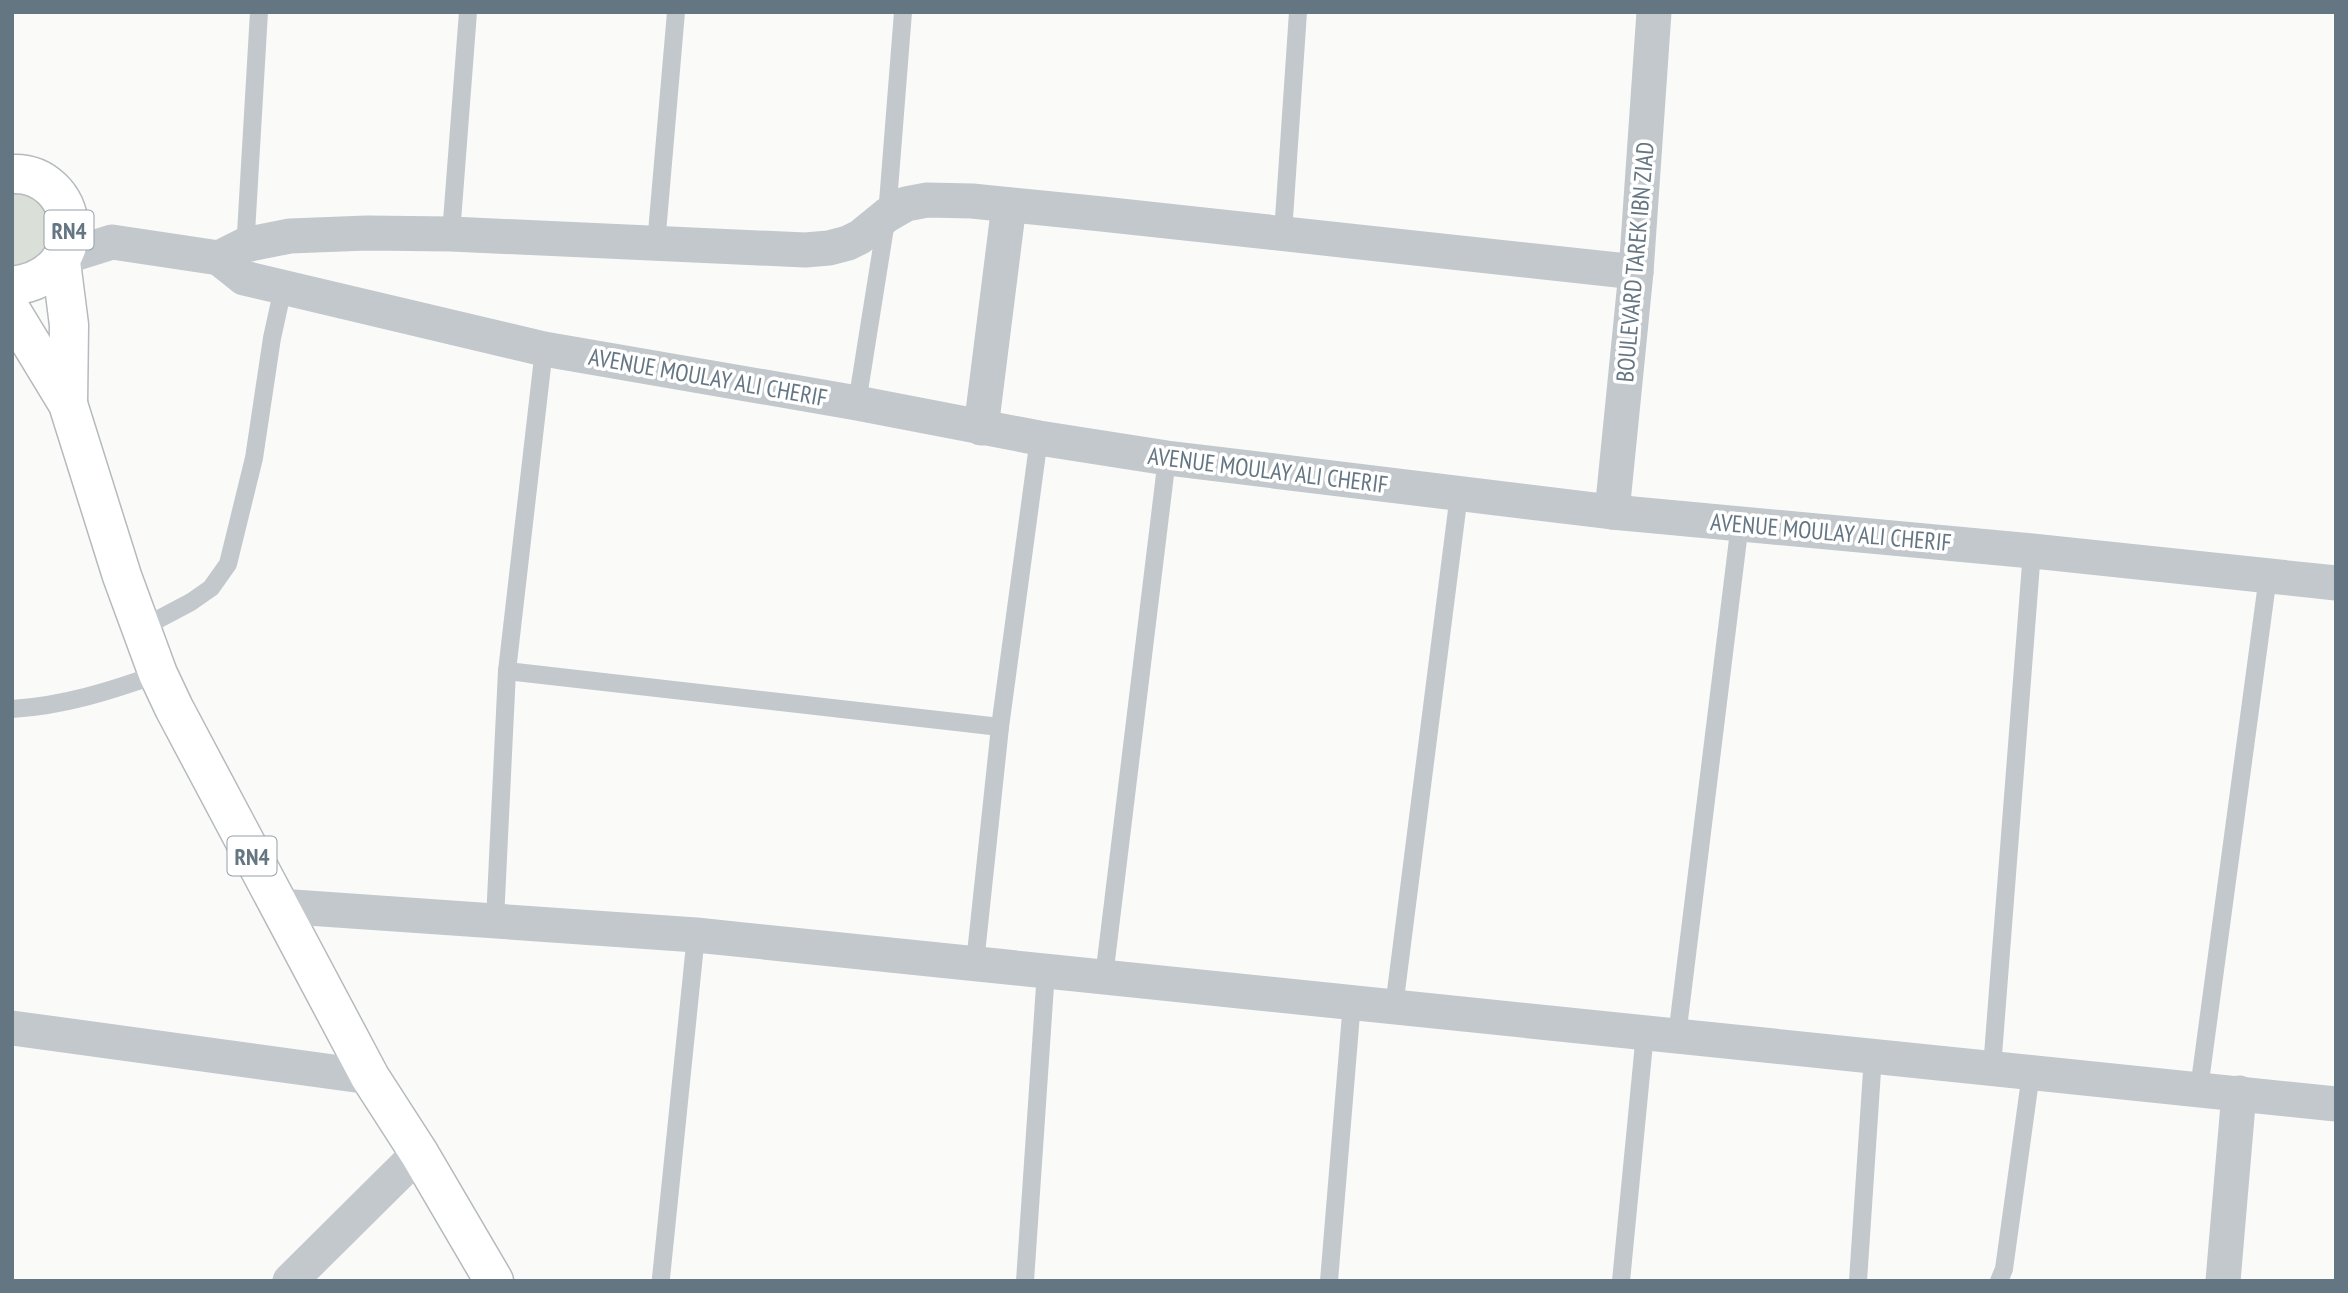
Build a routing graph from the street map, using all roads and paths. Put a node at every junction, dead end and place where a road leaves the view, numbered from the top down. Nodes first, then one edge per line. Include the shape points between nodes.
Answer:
1 (259, 12) edge
2 (468, 12) edge
3 (676, 12) edge
4 (903, 12) edge
5 (1297, 12) edge
6 (1654, 12) edge
7 (12, 148) edge
8 (24, 176) edge
9 (1009, 205) junction
10 (887, 215) junction
11 (1283, 233) junction
12 (451, 234) junction
13 (656, 244) junction
14 (64, 247) junction
15 (236, 260) junction
16 (1636, 272) junction
17 (12, 286) edge
18 (283, 288) junction
19 (12, 312) edge
20 (544, 349) junction
21 (857, 403) junction
22 (68, 404) junction
23 (981, 428) junction
24 (1040, 438) junction
25 (1167, 458) junction
26 (1459, 494) junction
27 (1612, 512) junction
28 (1740, 523) junction
29 (2032, 551) junction
30 (2268, 576) junction
31 (2336, 583) edge
32 (140, 629) junction
33 (507, 671) junction
34 (158, 674) junction
35 (12, 709) edge
36 (1000, 727) junction
37 (279, 906) junction
38 (495, 920) junction
39 (696, 935) junction
40 (975, 962) junction
41 (1046, 971) junction
42 (1104, 977) junction
43 (1352, 1002) junction
44 (1394, 1007) junction
45 (12, 1028) edge
46 (1661, 1034) junction
47 (1873, 1056) junction
48 (1992, 1068) junction
49 (2031, 1073) junction
50 (370, 1077) junction
51 (2199, 1089) junction
52 (2239, 1093) junction
53 (2336, 1104) edge
54 (419, 1153) junction
55 (661, 1278) dead end
56 (290, 1281) edge
57 (494, 1281) edge
58 (1025, 1281) edge
59 (1329, 1281) edge
60 (1621, 1281) edge
61 (1858, 1281) edge
62 (1999, 1281) edge
63 (2223, 1281) edge

1 - 15 lane
2 - 12 lane
3 - 13 lane
4 - 10 lane
5 - 11 lane
6 - 16 street, BOULEVARD TAREK IBN ZIAD
7 - 8 main road, RN4
8 - 14 main road, RN4 via 52,189 64,205
9 - 10 street via 928,200 906,204
9 - 11 street
9 - 23 street
10 - 13 street via 859,237 829,248
10 - 21 lane
11 - 16 street
12 - 13 street
12 - 15 street via 290,236
14 - 15 street via 112,242
14 - 17 main road, RN4 via 47,275 31,284
14 - 22 main road, RN4
15 - 18 street, AVENUE MOULAY ALI CHERIF
16 - 27 street, BOULEVARD TAREK IBN ZIAD
18 - 20 street, AVENUE MOULAY ALI CHERIF
18 - 32 lane via 254,458 228,564 211,588
19 - 22 main road, RN4
20 - 21 street, AVENUE MOULAY ALI CHERIF
20 - 33 lane
21 - 23 street, AVENUE MOULAY ALI CHERIF
22 - 32 main road, RN4
23 - 24 street, AVENUE MOULAY ALI CHERIF
24 - 25 street, AVENUE MOULAY ALI CHERIF
24 - 36 lane
25 - 26 street, AVENUE MOULAY ALI CHERIF
25 - 42 lane
26 - 27 street, AVENUE MOULAY ALI CHERIF
26 - 44 lane
27 - 28 street, AVENUE MOULAY ALI CHERIF
28 - 29 street, AVENUE MOULAY ALI CHERIF
28 - 46 lane
29 - 30 street, AVENUE MOULAY ALI CHERIF
29 - 48 lane
30 - 31 street, AVENUE MOULAY ALI CHERIF
30 - 51 lane
32 - 34 main road, RN4
33 - 36 lane
33 - 38 lane
34 - 35 lane via 90,697
34 - 37 main road, RN4
36 - 40 lane
37 - 38 street
37 - 50 main road, RN4
38 - 39 street
39 - 40 street
39 - 55 lane
40 - 41 street
41 - 42 street
41 - 58 lane
42 - 43 street
43 - 44 street
43 - 59 lane
44 - 46 street
45 - 50 street
46 - 47 street
46 - 60 lane
47 - 48 street
47 - 61 lane
48 - 49 street
49 - 51 street
49 - 62 lane
50 - 54 main road, RN4
51 - 52 street
52 - 53 street
52 - 63 street
54 - 56 street
54 - 57 main road, RN4

